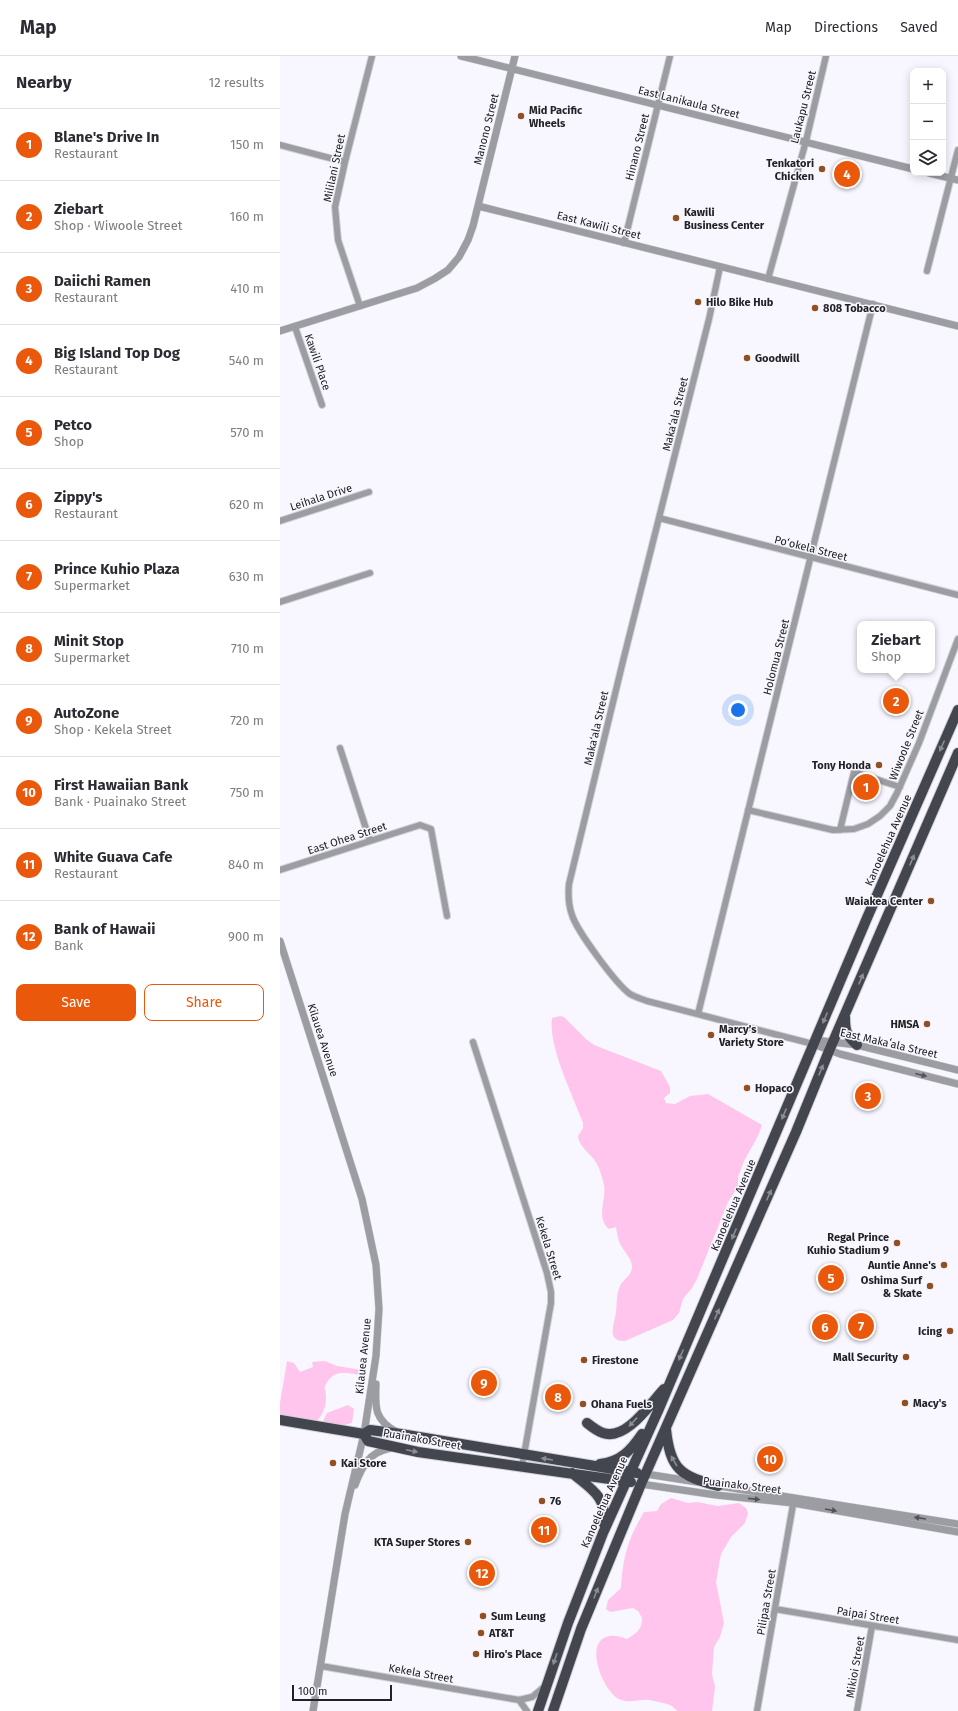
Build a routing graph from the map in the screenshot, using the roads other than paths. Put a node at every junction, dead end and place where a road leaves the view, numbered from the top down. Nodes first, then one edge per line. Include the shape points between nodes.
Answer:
1 (372, 56) edge
2 (461, 56) edge
3 (515, 56) edge
4 (670, 56) edge
5 (826, 56) edge
6 (512, 69) junction
7 (657, 105) junction
8 (806, 141) junction
9 (280, 145) edge
10 (958, 150) edge
11 (344, 162) junction
12 (910, 168) edge
13 (942, 176) edge
14 (950, 178) junction
15 (958, 180) edge
16 (478, 206) junction
17 (624, 243) junction
18 (720, 267) junction
19 (927, 271) dead end
20 (768, 279) junction
21 (873, 304) junction
22 (360, 306) junction
23 (295, 326) junction
24 (958, 326) edge
25 (280, 331) edge
26 (322, 405) dead end
27 (369, 492) dead end
28 (659, 518) junction
29 (280, 521) edge
30 (810, 558) junction
31 (370, 573) dead end
32 (958, 595) edge
33 (280, 602) edge
34 (958, 638) edge
35 (958, 710) edge
36 (340, 748) dead end
37 (958, 753) edge
38 (900, 787) junction
39 (748, 810) junction
40 (840, 830) junction
41 (370, 841) junction
42 (280, 870) edge
43 (447, 916) dead end
44 (280, 941) edge
45 (698, 1014) junction
46 (845, 1015) junction
47 (472, 1042) dead end
48 (814, 1042) junction
49 (857, 1045) junction
50 (831, 1046) junction
51 (958, 1070) edge
52 (958, 1084) edge
53 (376, 1356) junction
54 (669, 1383) junction
55 (658, 1411) junction
56 (280, 1420) edge
57 (587, 1423) dead end
58 (666, 1427) junction
59 (364, 1434) junction
60 (401, 1434) junction
61 (397, 1448) junction
62 (524, 1455) junction
63 (586, 1465) junction
64 (522, 1466) junction
65 (630, 1471) junction
66 (572, 1474) junction
67 (646, 1474) junction
68 (626, 1481) junction
69 (641, 1484) junction
70 (718, 1486) junction
71 (793, 1500) junction
72 (345, 1514) junction
73 (958, 1524) edge
74 (958, 1532) edge
75 (603, 1533) junction
76 (775, 1609) junction
77 (872, 1626) junction
78 (958, 1640) edge
79 (321, 1666) junction
80 (548, 1681) junction
81 (519, 1700) junction
82 (313, 1711) edge
83 (527, 1711) edge
84 (538, 1711) edge
85 (553, 1711) edge
86 (757, 1711) edge
87 (857, 1711) edge

1 - 11 street, Mililani Street
2 - 6 street, East Lanikaula Street
3 - 6 street, Manono Street
4 - 7 street, Hinano Street
5 - 8 street, Laukapu Street
6 - 7 street, East Lanikaula Street
6 - 16 street, Manono Street
7 - 8 street, East Lanikaula Street
7 - 17 street, Hinano Street
8 - 12 street, East Lanikaula Street
8 - 20 street, Laukapu Street
9 - 11 street
10 - 14 street
11 - 22 street, Mililani Street via 335,207 338,240
13 - 14 street
14 - 15 street
14 - 19 street
16 - 17 street, East Kawili Street
16 - 22 street via 468,240 448,270 417,288
17 - 18 street, East Kawili Street
18 - 20 street, East Kawili Street
18 - 28 street, Maka‘ala Street
20 - 21 street, East Kawili Street
21 - 24 street, East Kawili Street
21 - 30 street, Holomua Street
22 - 23 street
23 - 25 street
23 - 26 street, Kawili Place
27 - 29 street, Leihala Drive
28 - 30 street, Po‘okela Street
28 - 45 street, Maka‘ala Street via 569,884 568,898 572,916 583,934 626,991 647,1001
30 - 32 street, Po‘okela Street
30 - 39 street, Holomua Street
31 - 33 street
34 - 38 street, Wiwoole Street
35 -> 48 highway, Kanoelehua Avenue
36 - 41 street
46 -> 37 highway
38 - 40 street, Wiwoole Street via 890,806 874,820 861,826
38 - 40 street via 854,772
39 - 40 street, Wiwoole Street
39 - 45 street, Holomua Street
41 - 42 street, East Ohea Street
41 - 43 street, East Ohea Street via 420,825 431,829
44 - 53 street, Kilauea Avenue via 362,1199 376,1265 379,1310
45 - 48 street, Maka‘ala Street
46 - 49 highway via 849,1038
46 - 50 highway
47 - 62 street, Kekela Street via 551,1292
48 - 50 street, East Makaʻala Street
48 -> 54 highway, Kanoelehua Avenue
49 - 50 street, East Makaʻala Street
49 - 51 street, East Makaʻala Street
50 -> 52 street via 897,1069
58 -> 50 highway via 796,1132
53 - 59 street, Kilauea Avenue
53 - 60 street via 376,1409 382,1421
54 - 55 highway, Kanoelehua Avenue
54 -> 57 highway via 628,1428 621,1432 605,1434
55 - 63 highway via 624,1456 614,1462
55 - 65 highway, Kanoelehua Avenue
56 - 59 highway
58 - 67 highway
70 -> 58 highway via 692,1479 679,1469 670,1455
59 - 60 highway, Puainako Street via 370,1430
59 - 61 highway, Puainako Street via 368,1441
59 - 72 street, Kilauea Avenue
60 - 62 highway, Puainako Street
61 -> 64 highway, Puainako Street
61 - 72 street via 379,1451 365,1463
63 -> 62 highway, Puainako Street
62 - 64 street, Kekela Street
63 - 65 highway, Puainako Street
64 - 66 highway, Puainako Street
65 - 67 highway, Puainako Street
65 - 68 highway, Kanoelehua Avenue
66 - 68 highway, Puainako Street
66 - 75 highway via 601,1499 605,1514
67 - 69 highway
67 - 70 street, Puainako Street
68 - 69 highway, Puainako Street
68 - 75 highway, Kanoelehua Avenue
69 -> 71 street, Puainako Street via 716,1495
85 -> 69 highway via 584,1622
70 - 71 street, Puainako Street
73 -> 71 street, Puainako Street
71 -> 74 street, Puainako Street
71 - 76 street, Pilipaa Street
72 - 79 street, Kilauea Avenue
75 -> 80 highway, Kanoelehua Avenue
76 - 77 street, Paipai Street
76 - 86 street, Pilipaa Street
77 - 78 street, Paipai Street
77 - 87 street, Mikioi Street
79 - 81 street, Kekela Street
79 - 82 street, Kilauea Avenue
80 - 81 street via 536,1694
80 - 84 highway, Kanoelehua Avenue
81 - 83 street

